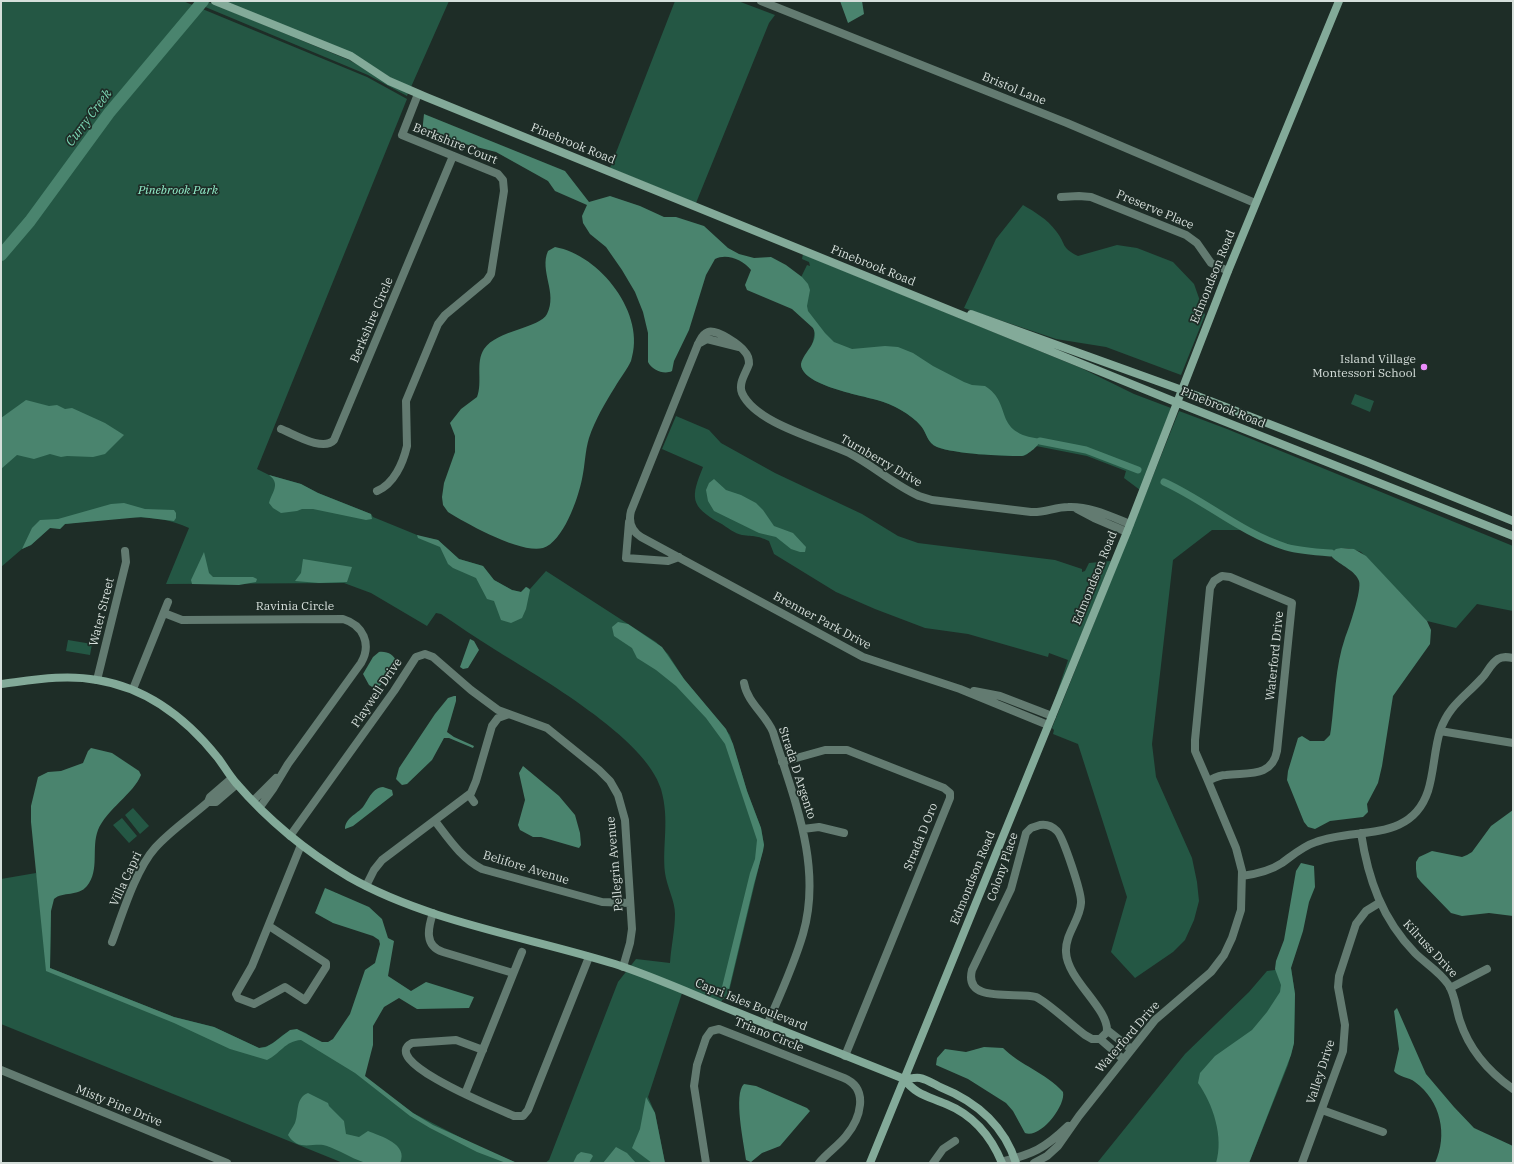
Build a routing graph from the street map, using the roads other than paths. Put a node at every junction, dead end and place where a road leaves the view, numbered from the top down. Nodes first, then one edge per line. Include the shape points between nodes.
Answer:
1 (215, 1) edge
2 (761, 1) edge
3 (1339, 1) edge
4 (418, 94) junction
5 (453, 156) junction
6 (1061, 197) dead end
7 (1255, 203) junction
8 (1228, 271) junction
9 (926, 300) junction
10 (1182, 390) junction
11 (1178, 403) junction
12 (281, 429) dead end
13 (377, 490) dead end
14 (630, 519) junction
15 (1513, 521) edge
16 (1129, 528) junction
17 (1513, 536) edge
18 (125, 551) dead end
19 (679, 557) junction
20 (168, 602) dead end
21 (164, 613) junction
22 (1513, 658) edge
23 (97, 680) junction
24 (744, 683) dead end
25 (1, 684) edge
26 (133, 689) junction
27 (960, 689) junction
28 (508, 714) junction
29 (1052, 716) junction
30 (1048, 725) junction
31 (1440, 731) junction
32 (1513, 743) edge
33 (782, 762) junction
34 (288, 764) junction
35 (234, 781) junction
36 (1208, 781) junction
37 (469, 795) junction
38 (254, 800) junction
39 (474, 802) dead end
40 (260, 807) junction
41 (435, 821) junction
42 (803, 829) junction
43 (844, 833) dead end
44 (1361, 834) junction
45 (290, 836) junction
46 (301, 845) junction
47 (1242, 876) junction
48 (366, 886) junction
49 (630, 903) junction
50 (1379, 903) junction
51 (433, 913) junction
52 (269, 926) junction
53 (112, 942) dead end
54 (522, 952) dead end
55 (588, 957) junction
56 (623, 967) junction
57 (1487, 969) dead end
58 (513, 973) junction
59 (1450, 988) junction
60 (767, 1025) junction
61 (1107, 1030) junction
62 (1100, 1039) junction
63 (1131, 1049) junction
64 (483, 1050) junction
65 (845, 1056) junction
66 (1123, 1059) junction
67 (1, 1070) edge
68 (904, 1079) junction
69 (1513, 1089) edge
70 (465, 1094) junction
71 (962, 1097) junction
72 (955, 1108) junction
73 (1322, 1110) junction
74 (1078, 1116) junction
75 (1383, 1132) dead end
76 (955, 1141) dead end
77 (1015, 1161) edge
78 (1002, 1162) edge
79 (227, 1163) edge
80 (706, 1163) edge
81 (819, 1163) edge
82 (870, 1163) edge
83 (933, 1163) edge
84 (1034, 1163) edge
85 (1302, 1163) edge

1 - 4 street, Pinebrook Road via 351,56 389,81
2 - 7 street, Bristol Lane via 1063,121
3 - 7 street, Edmondson Road
4 - 5 street, Berkshire Court via 402,135
4 - 9 street, Pinebrook Road
5 - 12 street, Berkshire Circle via 334,440 326,445 319,444
5 - 13 street, Berkshire Court via 496,173 503,180 504,191 492,272 487,280 445,315 438,324 405,404 405,453 393,478 386,487
6 - 8 street, Preserve Place via 1091,197 1186,235 1197,242 1212,263
7 - 8 street, Edmondson Road
8 - 10 street, Edmondson Road
9 - 10 street, Pinebrook Road via 988,319
9 - 11 street, Pinebrook Road
10 - 11 street, Edmondson Road
10 - 15 street, Pinebrook Road
11 - 16 street, Edmondson Road
11 - 17 street, Pinebrook Road
14 - 16 street, Turnberry Drive via 698,344 703,335 712,331 722,335 746,353 749,360 741,389 760,412 775,422 850,454 913,494 932,500 1031,512 1074,507 1093,510
14 - 19 street, Brenner Park Drive via 632,529 638,535
14 - 19 street via 626,558 668,561
16 - 29 street, Edmondson Road
18 - 23 street, Water Street via 126,562
19 - 27 street, Brenner Park Drive via 866,658
20 - 21 street
21 - 26 street
21 - 34 street, Ravinia Circle via 182,620 343,619 361,630 366,644 363,659
22 - 31 street via 1504,657 1495,661 1482,678 1454,705
23 - 25 street, Capri Isles Boulevard via 60,677
23 - 26 street, Capri Isles Boulevard
24 - 33 street, Strada D Argento via 747,695 771,727
26 - 35 street, Capri Isles Boulevard via 162,704 189,725 219,759
27 - 29 street, Brenner Park Drive via 1000,696
27 - 30 street, Brenner Park Drive
28 - 37 street via 498,718 492,726
28 - 45 street, Playwell Drive via 479,697 434,657 418,655
28 - 49 street, Pellegrin Avenue via 535,723 553,733 599,770 614,788 625,820
29 - 30 street, Edmondson Road
30 - 68 street, Edmondson Road
31 - 32 street
31 - 44 street via 1429,789 1420,807 1408,819 1393,828
33 - 42 street, Strada D Argento
33 - 65 street, Strada D Oro via 825,750 847,750 951,792
34 - 38 street, Ravinia Circle
34 - 40 street, Ravinia Circle
35 - 38 street, Capri Isles Boulevard
35 - 53 street, Villa Capri via 210,797 208,802 155,848 144,864
36 - 36 street, Waterford Drive via 1195,751 1195,740 1210,588 1215,580 1226,576 1292,603 1275,760 1261,772 1226,775
36 - 47 street, Waterford Drive via 1236,848
37 - 39 street
37 - 41 street
38 - 40 street, Capri Isles Boulevard
40 - 45 street, Capri Isles Boulevard
41 - 48 street via 382,860
41 - 49 street, Belifore Avenue via 460,854 482,869 602,902
42 - 43 street, Strada D Argento via 822,827
42 - 60 street, Strada D Argento via 810,873 808,911 798,949
44 - 47 street via 1315,842 1273,868
44 - 50 street, Kilruss Drive via 1368,871
45 - 46 street, Capri Isles Boulevard
46 - 48 street, Capri Isles Boulevard
46 - 52 street
47 - 63 street, Waterford Drive via 1239,919 1224,955 1204,980 1155,1020
48 - 51 street, Capri Isles Boulevard
49 - 56 street, Pellegrin Avenue via 632,935
50 - 59 street, Kilruss Drive via 1408,945
50 - 73 street, Valley Drive via 1366,911 1358,921 1339,976 1338,987 1345,1025 1344,1043
51 - 55 street, Capri Isles Boulevard
51 - 58 street via 429,934 434,948
52 - 52 street via 236,995 254,1004 285,987 305,1000 326,963
54 - 58 street
55 - 56 street, Capri Isles Boulevard
55 - 70 street via 525,1114 521,1117 514,1116
56 - 60 street, Capri Isles Boulevard
57 - 59 street
58 - 64 street
59 - 69 street, Kilruss Drive via 1461,1023 1474,1050 1489,1069
60 - 65 street, Capri Isles Boulevard
61 - 62 street
61 - 62 street, Colony Place via 1098,1009 1067,962 1067,943 1080,908 1080,892 1059,834 1051,826 1037,825 1029,829 1025,835 1011,889 972,970 971,980 975,987 984,993 1037,998 1085,1035 1092,1039
61 - 63 street, Colony Place
62 - 66 street, Colony Place
63 - 66 street, Waterford Drive
64 - 70 street
64 - 70 street via 462,1041 452,1040 416,1042 405,1050 406,1057 415,1066
65 - 68 street, Capri Isles Boulevard
66 - 74 street, Waterford Drive
67 - 79 street, Misty Pine Drive
68 - 71 street, Capri Isles Boulevard via 920,1078
68 - 72 street, Capri Isles Boulevard via 912,1090
68 - 82 street, Edmondson Road
71 - 72 street
71 - 77 street, Capri Isles Boulevard via 995,1124
72 - 78 street, Capri Isles Boulevard via 985,1132
73 - 75 street
73 - 85 street, Valley Drive
74 - 77 street, Waterford Drive via 1046,1146
74 - 84 street, Waterford Drive via 1053,1151
76 - 83 street via 943,1149
77 - 78 street, Waterford Drive
80 - 81 street, Triano Circle via 694,1086 697,1065 706,1038 711,1031 719,1029 844,1078 856,1086 861,1101 853,1124 844,1138

